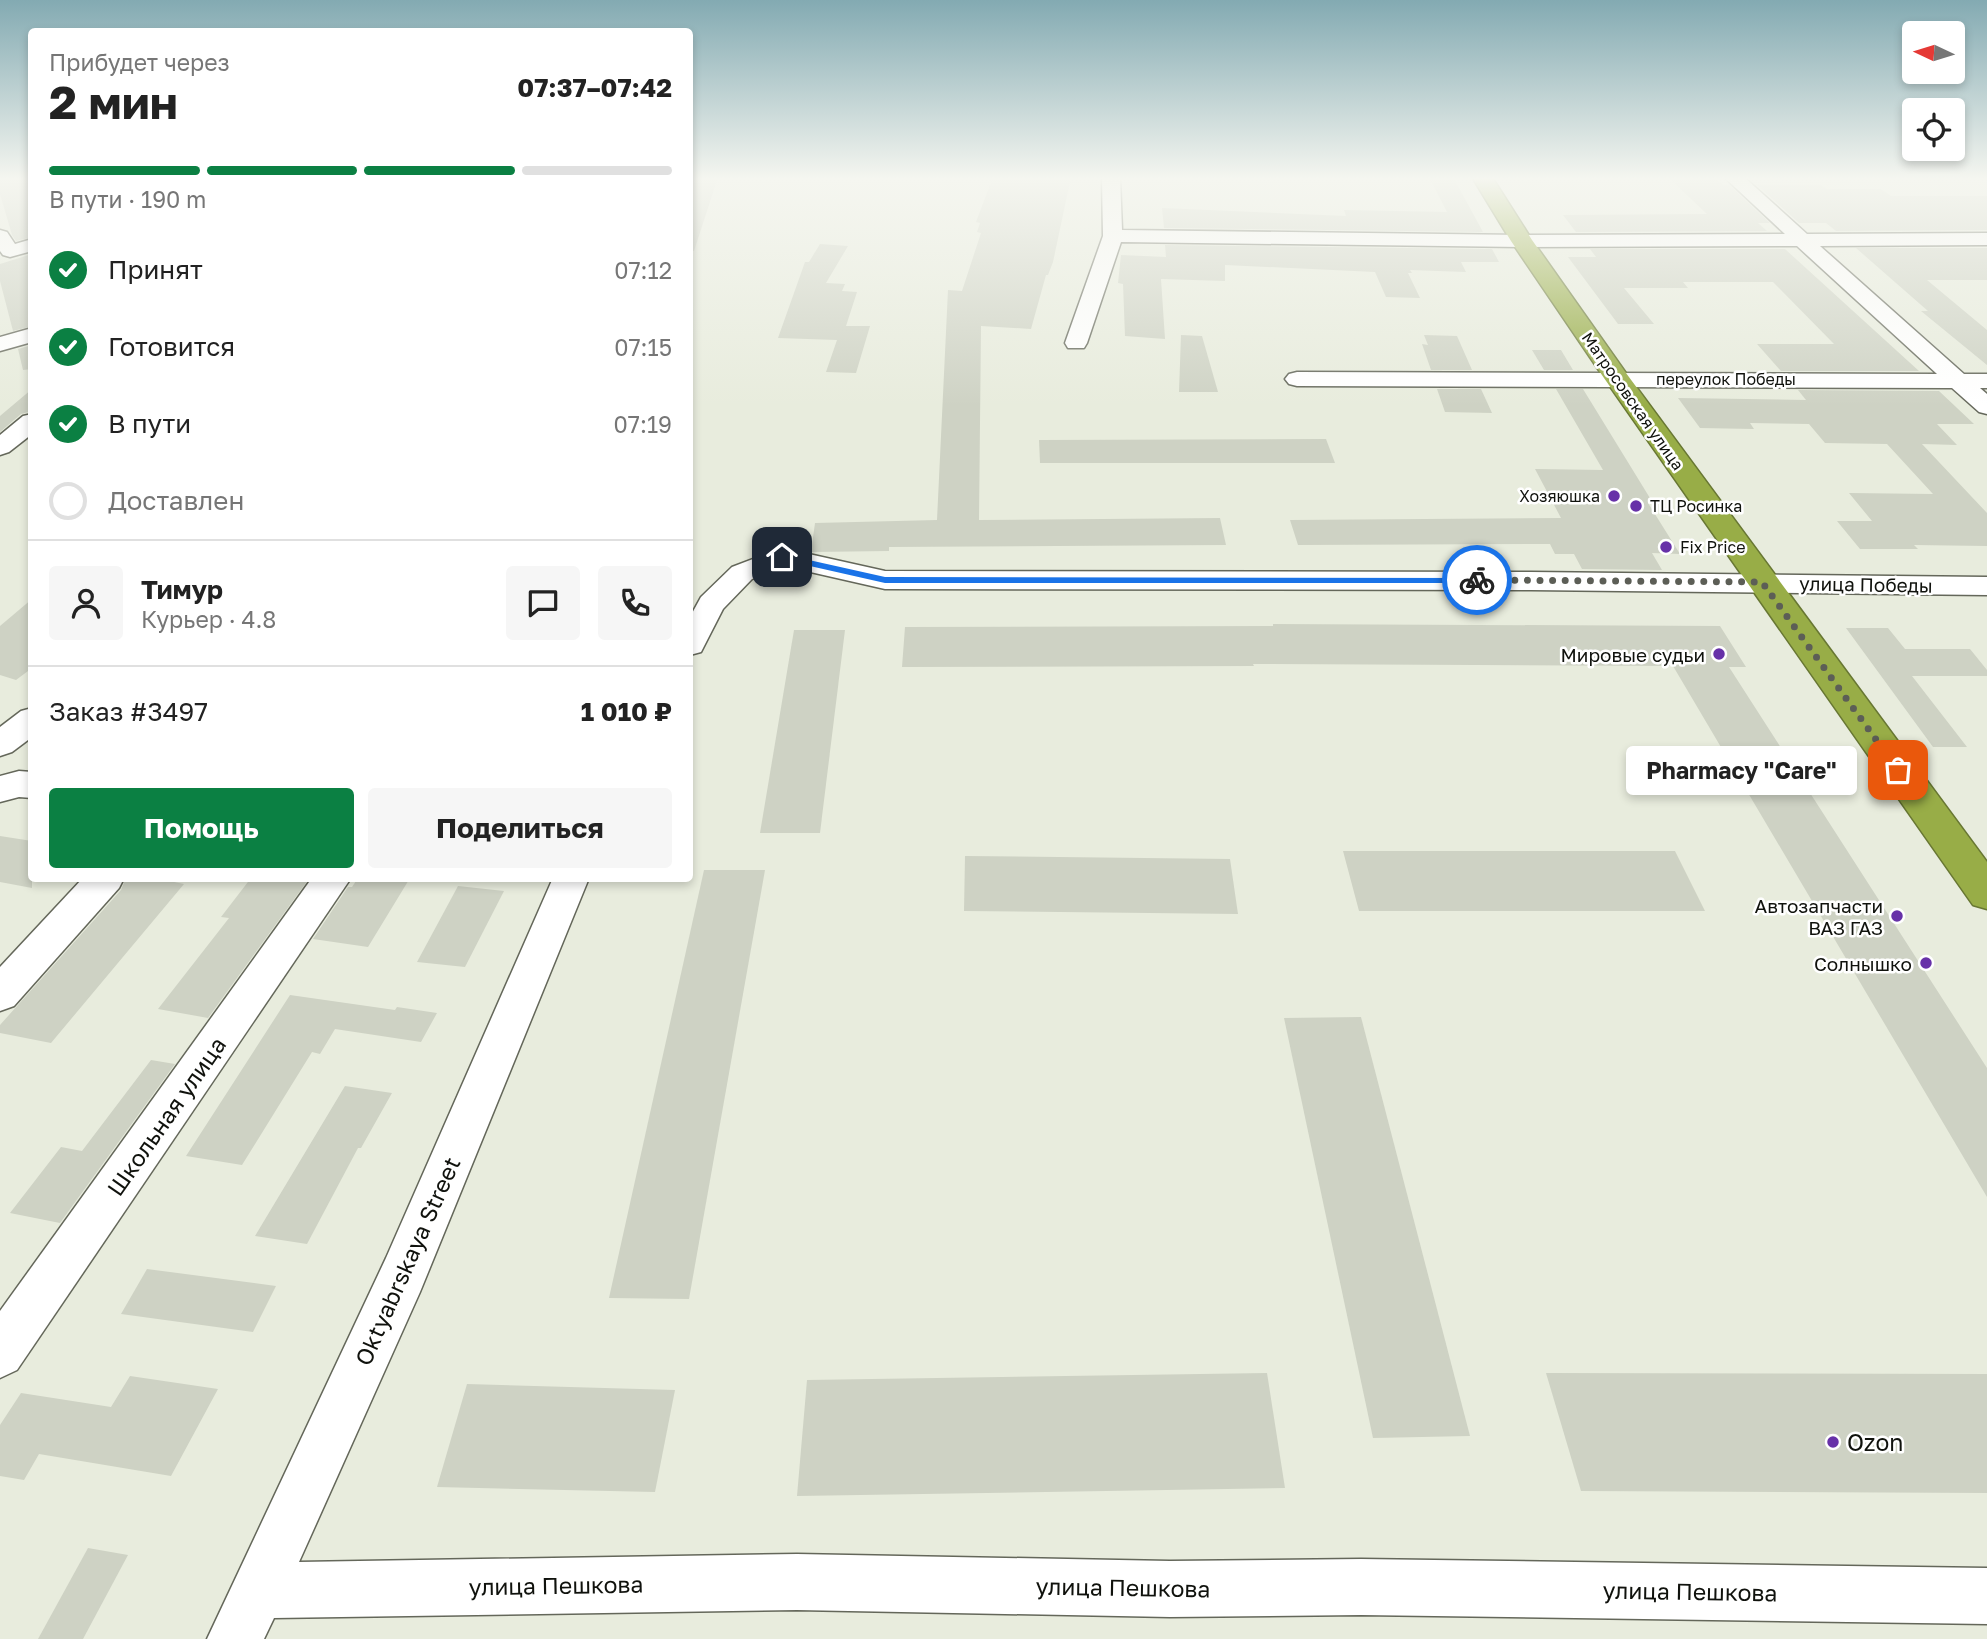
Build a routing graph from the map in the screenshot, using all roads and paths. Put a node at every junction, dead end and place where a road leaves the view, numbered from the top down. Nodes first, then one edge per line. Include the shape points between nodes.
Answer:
1 (1107, 253) edge
2 (1531, 253) edge
3 (1821, 253) edge
4 (28, 336) edge
5 (1076, 343) dead end
6 (0, 344) edge
7 (1617, 378) junction
8 (1297, 379) dead end
9 (1959, 381) junction
10 (1987, 381) edge
11 (1987, 407) edge
12 (28, 424) edge
13 (0, 447) edge
14 (1762, 582) junction
15 (1987, 586) edge
16 (693, 639) edge
17 (28, 722) edge
18 (0, 744) edge
19 (28, 785) edge
20 (0, 789) edge
21 (102, 882) edge
22 (330, 882) edge
23 (568, 882) edge
24 (1987, 893) edge
25 (0, 994) edge
26 (0, 1353) edge
27 (259, 1590) junction
28 (1987, 1595) edge
29 (235, 1639) edge

1 - 5 street
2 - 7 highway, Матросовская улица
3 - 9 street
4 - 6 street
7 - 8 street, переулок Победы
7 - 9 street, переулок Победы
7 - 14 highway, Матросовская улица
9 - 10 street, переулок Победы
9 - 11 street
12 - 13 street
14 - 15 street, улица Победы
14 - 16 street, улица Победы via 885,580 782,557 742,573 711,604
14 - 24 highway, Матросовская улица
17 - 18 street
19 - 20 street
21 - 25 street
22 - 26 street, Школьная улица
23 - 27 street, Oktyabrskaya Street via 403,1275
27 - 28 street, улица Пешкова via 797,1582
27 - 29 street, Oktyabrskaya Street

